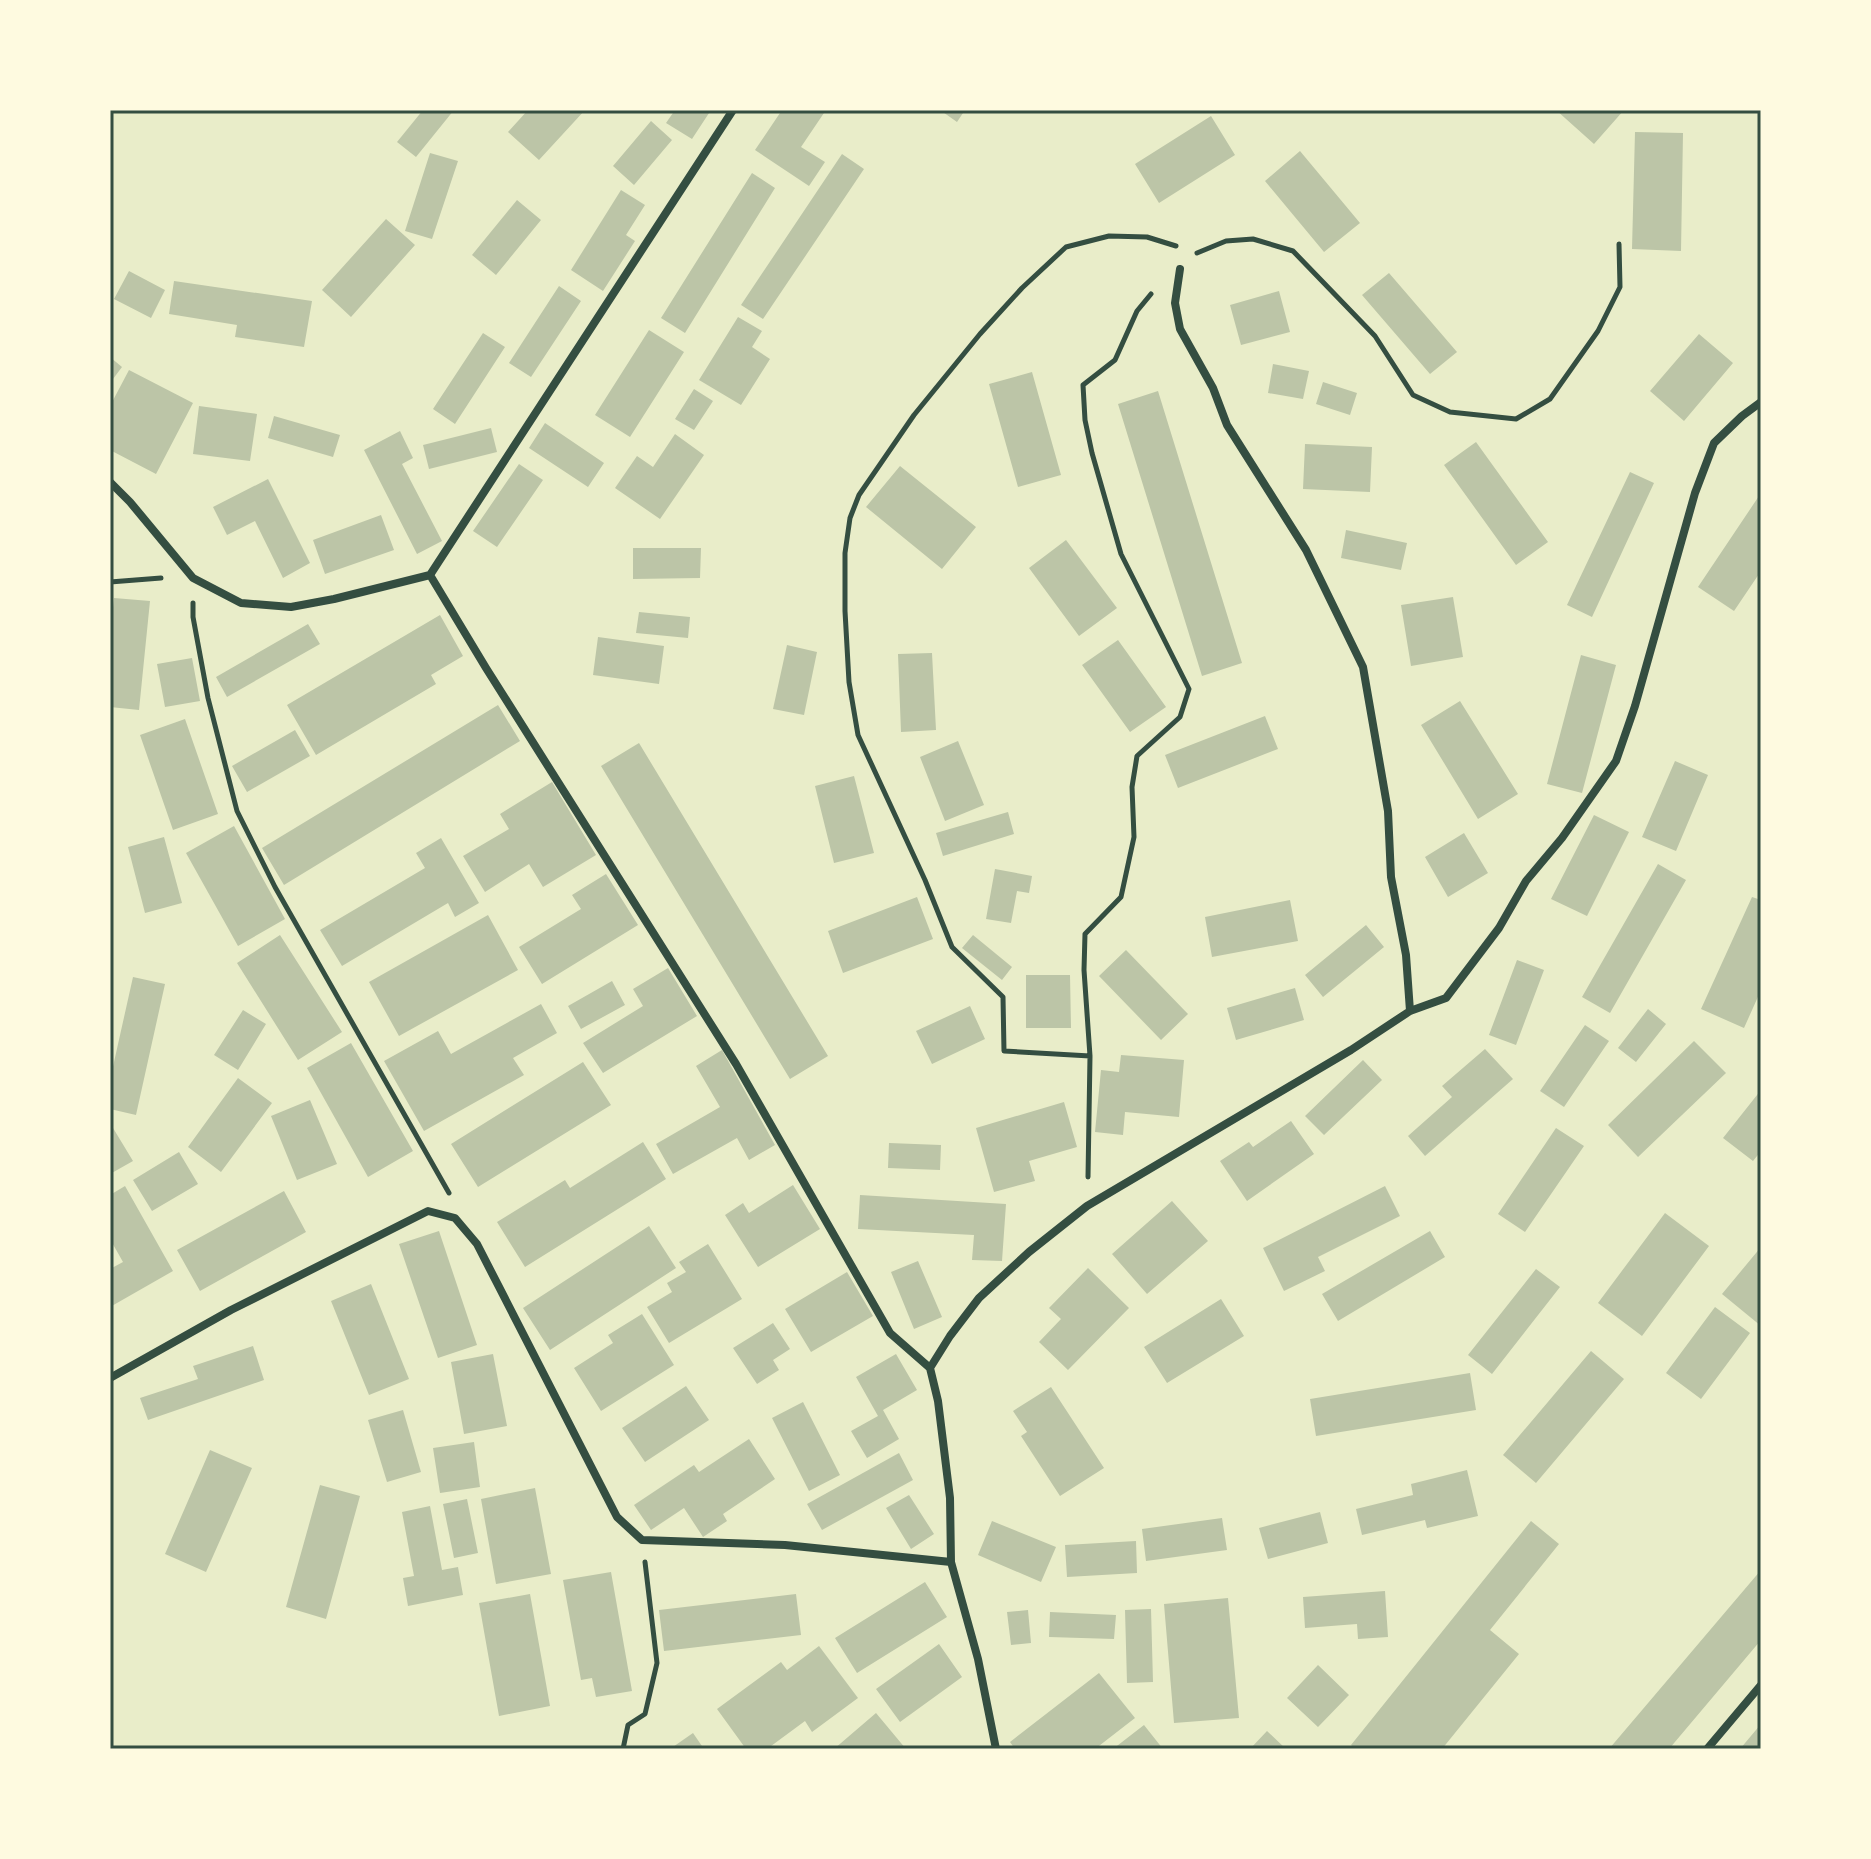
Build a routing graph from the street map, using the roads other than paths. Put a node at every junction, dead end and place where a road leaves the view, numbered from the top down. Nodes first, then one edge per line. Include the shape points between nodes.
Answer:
1 (733, 110) edge
2 (1180, 269) road end
3 (1761, 402) edge
4 (110, 482) edge
5 (430, 575) junction
6 (1410, 1011) junction
7 (930, 1368) junction
8 (110, 1378) edge
9 (951, 1562) junction
10 (1761, 1685) edge
11 (996, 1749) edge
12 (1707, 1749) edge

1 - 5 street
2 - 6 street via 1175,303 1180,329 1227,425 1306,550 1363,667 1388,811 1391,877
3 - 6 street via 1714,443 1616,761 1446,998
4 - 5 street via 193,578 241,603 291,607
5 - 7 street via 736,1064 890,1333
6 - 7 street via 1087,1206 979,1298
7 - 9 street via 950,1498
8 - 9 street via 428,1211 455,1218 477,1244 617,1517 642,1540 785,1545
9 - 11 street
10 - 12 street

